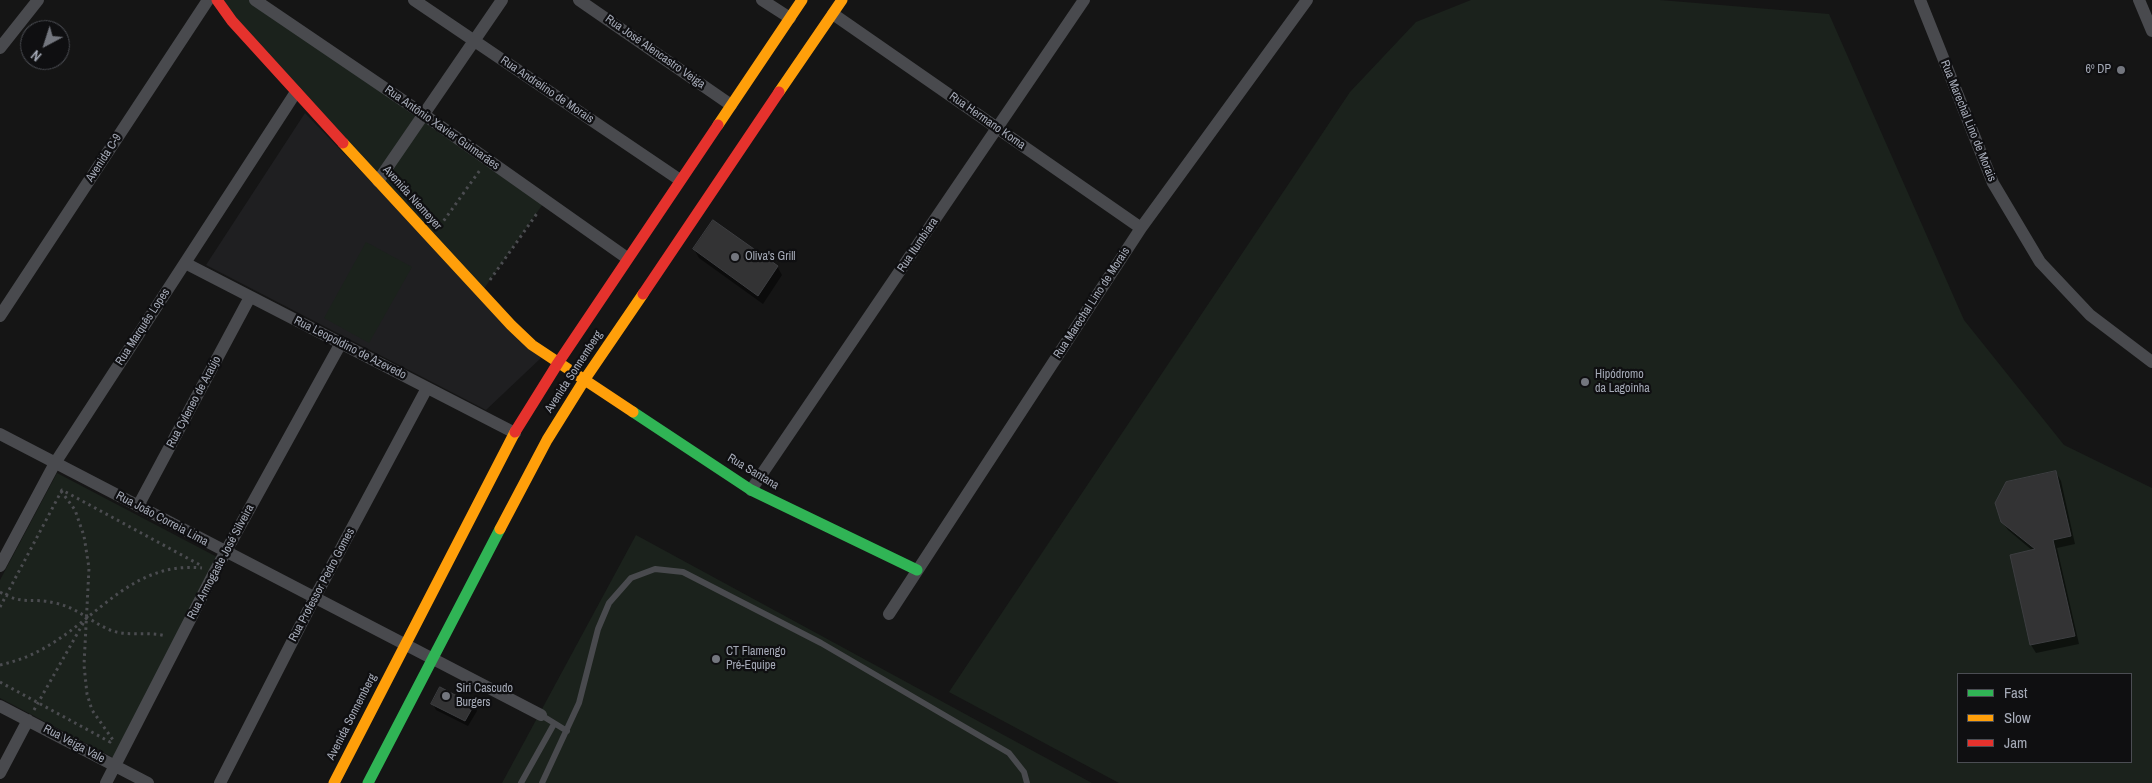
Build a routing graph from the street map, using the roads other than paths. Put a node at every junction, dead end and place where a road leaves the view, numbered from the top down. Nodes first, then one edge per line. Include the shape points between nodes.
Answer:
1 (38, 0) edge
2 (208, 0) edge
3 (217, 0) edge
4 (255, 0) edge
5 (414, 0) edge
6 (502, 0) edge
7 (579, 0) edge
8 (762, 0) edge
9 (802, 0) edge
10 (842, 0) edge
11 (1084, 0) edge
12 (1307, 0) edge
13 (1920, 0) edge
14 (2138, 0) edge
15 (833, 14) junction
16 (790, 18) junction
17 (2152, 31) edge
18 (474, 41) junction
19 (0, 48) edge
20 (296, 92) junction
21 (731, 105) junction
22 (423, 114) junction
23 (998, 128) junction
24 (680, 180) junction
25 (378, 181) junction
26 (1141, 228) junction
27 (627, 258) junction
28 (185, 262) junction
29 (250, 297) junction
30 (0, 316) edge
31 (341, 344) junction
32 (2150, 358) edge
33 (558, 363) junction
34 (585, 379) junction
35 (427, 388) junction
36 (515, 433) junction
37 (0, 434) edge
38 (55, 463) junction
39 (751, 490) junction
40 (138, 506) junction
41 (225, 553) junction
42 (0, 566) edge
43 (917, 570) junction
44 (314, 599) junction
45 (889, 614) dead end
46 (405, 645) junction
47 (433, 659) junction
48 (0, 706) edge
49 (541, 716) joint
50 (28, 720) junction
51 (554, 724) junction
52 (567, 730) junction
53 (115, 766) junction
54 (0, 773) edge
55 (106, 783) edge
56 (148, 783) edge
57 (220, 783) edge
58 (334, 783) edge
59 (368, 783) edge
60 (522, 783) edge
61 (542, 783) edge
62 (1027, 783) edge

1 - 19 street
2 - 30 street, Avenida C-9
3 - 20 street, Avenida Niemeyer
4 - 22 street, Rua Antônio Xavier Guimarães
5 - 18 street, Rua Andrelino de Morais
6 - 18 street
7 - 21 street, Rua José Alencastro Veiga
8 - 16 street
9 - 16 street, Avenida Sonnemberg
10 - 15 street, Avenida Sonnemberg
11 - 23 street, Rua Itumbiara
12 - 26 street, Rua Marechal Lino de Morais
13 - 32 street, Rua Marechal Lino de Morais via 1993,183 2040,262 2090,315
14 - 17 street
15 - 23 street, Rua Hermano Koma
15 - 34 street, Avenida Sonnemberg
16 - 21 street, Avenida Sonnemberg
18 - 22 street
18 - 24 street, Rua Andrelino de Morais
20 - 25 street, Avenida Niemeyer
20 - 28 street, Rua Marquês Lopes
21 - 24 street, Avenida Sonnemberg
22 - 25 street
22 - 27 street, Rua Antônio Xavier Guimarães
23 - 26 street, Rua Hermano Koma
23 - 39 street, Rua Itumbiara
24 - 27 street, Avenida Sonnemberg
25 - 33 street, Avenida Niemeyer via 532,345
26 - 43 street, Rua Marechal Lino de Morais
27 - 33 street, Avenida Sonnemberg
28 - 29 street, Rua Leopoldino de Azevedo
28 - 38 street, Rua Marquês Lopes
29 - 31 street, Rua Leopoldino de Azevedo
29 - 40 street, Rua Cyleneo de Araújo
31 - 35 street, Rua Leopoldino de Azevedo
31 - 41 street, Rua Armogaste José Silveira
33 - 34 street, Avenida Niemeyer
33 - 36 street, Avenida Sonnemberg
34 - 39 street, Rua Santana
34 - 47 street, Avenida Sonnemberg via 547,440
35 - 36 street, Rua Leopoldino de Azevedo
35 - 44 street, Rua Professor Pedro Gomes
36 - 46 street, Avenida Sonnemberg
37 - 38 street, Rua João Correia Lima
38 - 40 street, Rua João Correia Lima
38 - 42 street, Rua Marquês Lopes
39 - 43 street, Rua Santana
40 - 41 street, Rua João Correia Lima
41 - 44 street, Rua João Correia Lima
41 - 53 street, Rua Armogaste José Silveira
43 - 45 street, Rua Marechal Lino de Morais
44 - 46 street, Rua João Correia Lima
44 - 57 street, Rua Professor Pedro Gomes
46 - 47 street, Rua João Correia Lima
46 - 58 street, Avenida Sonnemberg
47 - 49 street
47 - 59 street, Avenida Sonnemberg
48 - 50 street, Rua Veiga Vale
49 - 51 lane
50 - 53 street, Rua Veiga Vale
50 - 54 street
51 - 52 lane
51 - 60 lane
52 - 61 lane
52 - 62 lane via 579,703 598,629 609,602 631,578 656,569 683,572 821,643 1009,753 1024,772
53 - 55 street, Rua Armogaste José Silveira
53 - 56 street, Rua Veiga Vale

